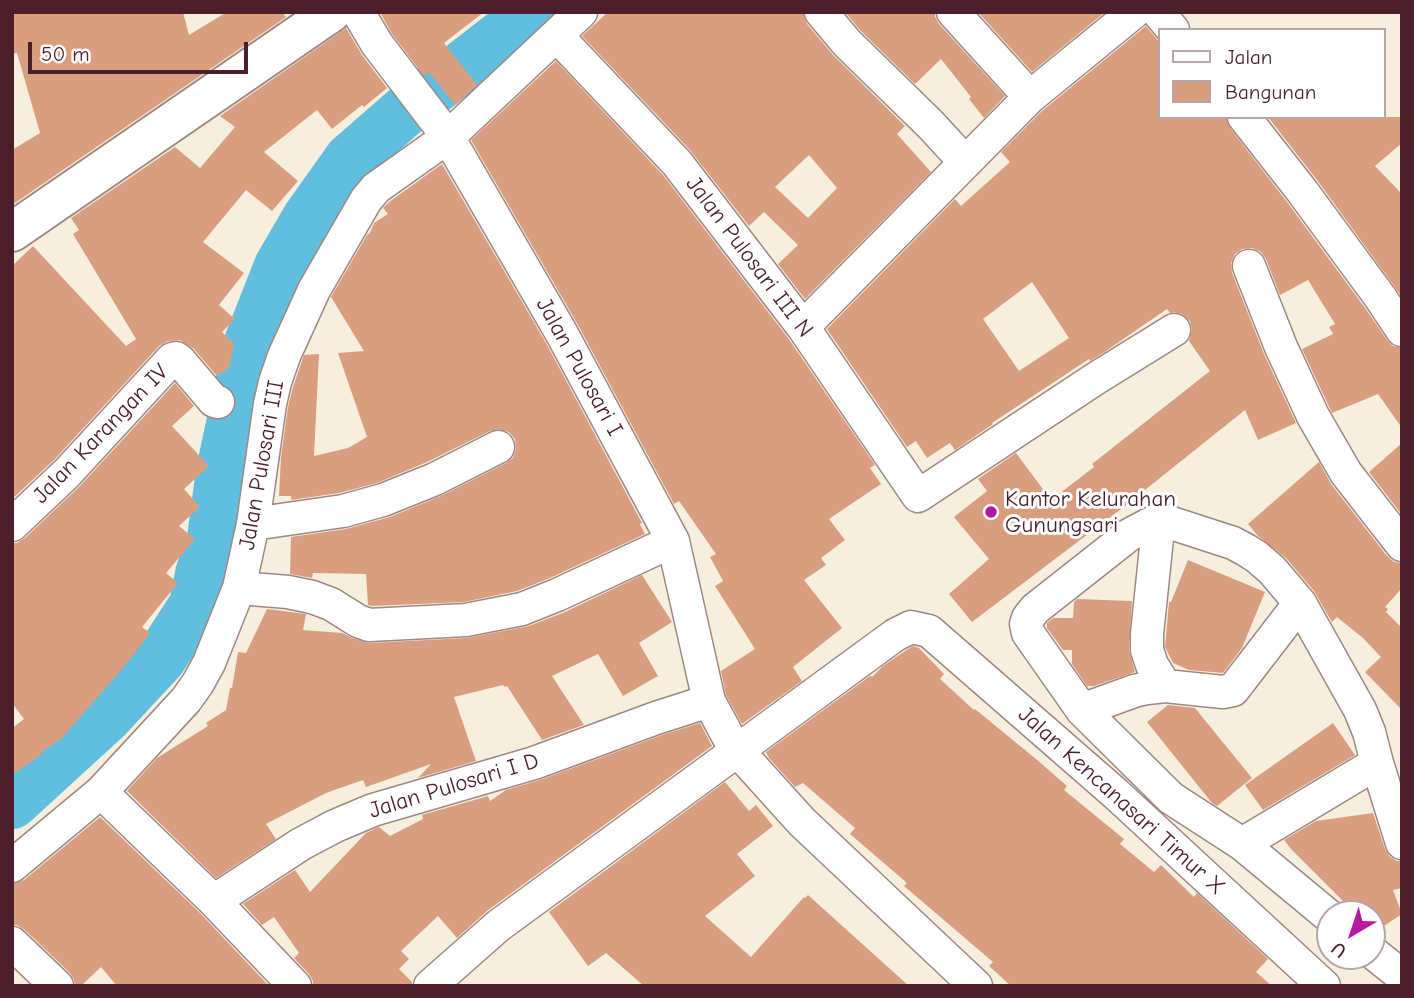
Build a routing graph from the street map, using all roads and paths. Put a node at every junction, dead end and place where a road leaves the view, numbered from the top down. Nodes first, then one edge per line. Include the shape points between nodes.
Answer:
1 (332, 12) edge
2 (358, 12) edge
3 (582, 12) edge
4 (821, 12) edge
5 (953, 12) edge
6 (1134, 12) edge
7 (1157, 12) edge
8 (1171, 28) edge
9 (557, 36) junction
10 (1030, 97) junction
11 (430, 115) junction
12 (1246, 119) edge
13 (965, 162) junction
14 (12, 232) edge
15 (1249, 266) dead end
16 (803, 327) junction
17 (1174, 330) dead end
18 (1402, 330) edge
19 (218, 402) dead end
20 (498, 447) dead end
21 (1159, 519) junction
22 (253, 524) junction
23 (12, 526) edge
24 (673, 541) junction
25 (1402, 545) edge
26 (239, 588) junction
27 (1300, 603) junction
28 (1165, 686) junction
29 (709, 701) junction
30 (1082, 710) junction
31 (737, 750) junction
32 (1377, 763) junction
33 (101, 792) junction
34 (1402, 843) edge
35 (1242, 844) junction
36 (12, 866) edge
37 (214, 901) junction
38 (1316, 905) edge
39 (12, 943) edge
40 (1386, 963) edge
41 (1402, 976) edge
42 (57, 986) edge
43 (295, 986) edge
44 (430, 986) edge
45 (976, 986) edge
46 (1324, 986) edge

1 - 14 street
2 - 11 street, Jalan Pulosari I
3 - 9 street, Jalan Pulosari III
4 - 13 street
5 - 10 street
6 - 10 street
7 - 8 street
9 - 11 street, Jalan Pulosari III
9 - 16 street, Jalan Pulosari III N via 677,163
10 - 13 street
11 - 22 street, Jalan Pulosari III via 358,213 314,290 284,356 270,404
11 - 24 street, Jalan Pulosari I via 562,334
12 - 18 street
13 - 16 street
15 - 25 street via 1313,416 1346,473
16 - 17 street, Jalan Pulosari III N via 918,496
19 - 23 street, Jalan Karangan IV via 180,361 172,359
20 - 22 street via 383,500
21 - 27 street via 1246,550 1272,570
21 - 28 street via 1147,650
21 - 30 street via 1129,535 1028,618 1028,633
22 - 26 street, Jalan Pulosari III
24 - 26 street via 522,609 466,620 369,625 312,597
24 - 29 street, Jalan Pulosari I
26 - 33 street, Jalan Pulosari III via 198,683
27 - 28 street via 1233,690
27 - 32 street via 1360,710
28 - 30 street via 1134,691
29 - 31 street, Jalan Pulosari I
29 - 37 street, Jalan Pulosari I D via 534,763 373,810 301,844
30 - 35 street via 1171,798
31 - 44 street via 498,926
31 - 45 street, Jalan Pulosari I via 802,822
31 - 46 street, Jalan Kencanasari Timur X via 895,635 911,627 929,631 1116,794
32 - 34 street
32 - 35 street
33 - 36 street, Jalan Pulosari III
33 - 37 street
35 - 38 street
37 - 43 street
39 - 42 street
40 - 41 street

